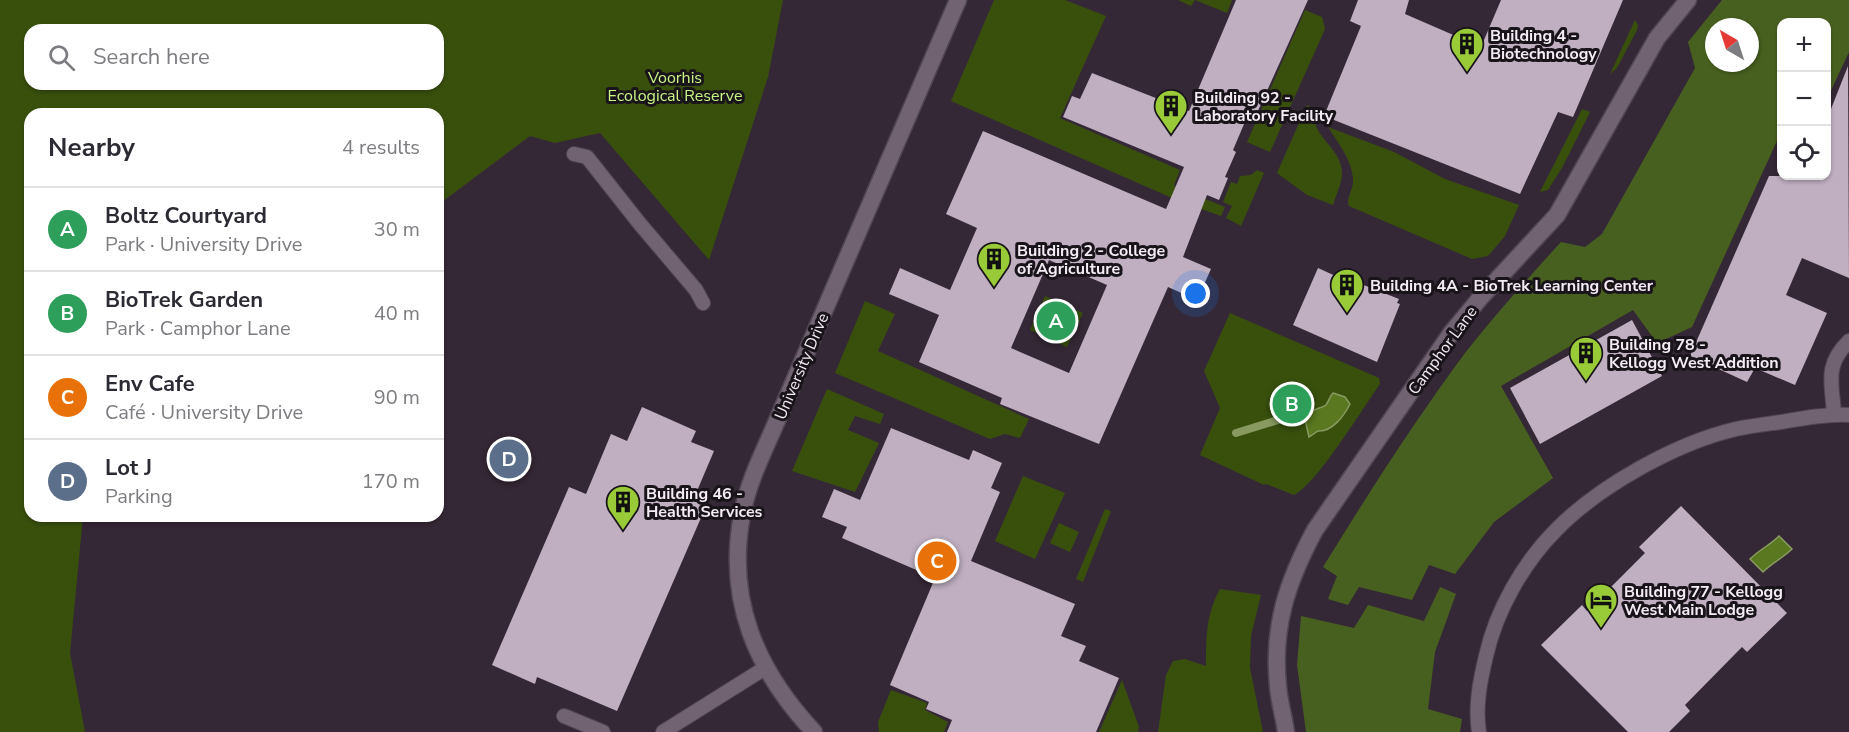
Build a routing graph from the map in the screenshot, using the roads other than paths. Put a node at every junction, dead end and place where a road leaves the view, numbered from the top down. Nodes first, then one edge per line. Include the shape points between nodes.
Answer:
1 (958, 0) edge
2 (1688, 0) edge
3 (574, 154) dead end
4 (703, 303) dead end
5 (1849, 341) edge
6 (1834, 414) junction
7 (1849, 415) edge
8 (765, 668) junction
9 (564, 716) dead end
10 (603, 732) edge
11 (663, 732) edge
12 (814, 732) edge
13 (1286, 732) edge
14 (1479, 732) edge

1 - 8 street, University Drive via 744,505 740,583 746,620
2 - 13 street, Camphor Lane via 1657,38 1557,215 1452,332 1315,530 1296,566 1276,637 1278,687
3 - 4 lane via 587,157
5 - 6 lane via 1837,353 1831,368
6 - 7 lane
6 - 14 lane via 1736,429 1683,447 1585,503 1535,554 1498,618 1490,636 1478,698
8 - 11 lane
8 - 12 street, University Drive
9 - 10 lane

